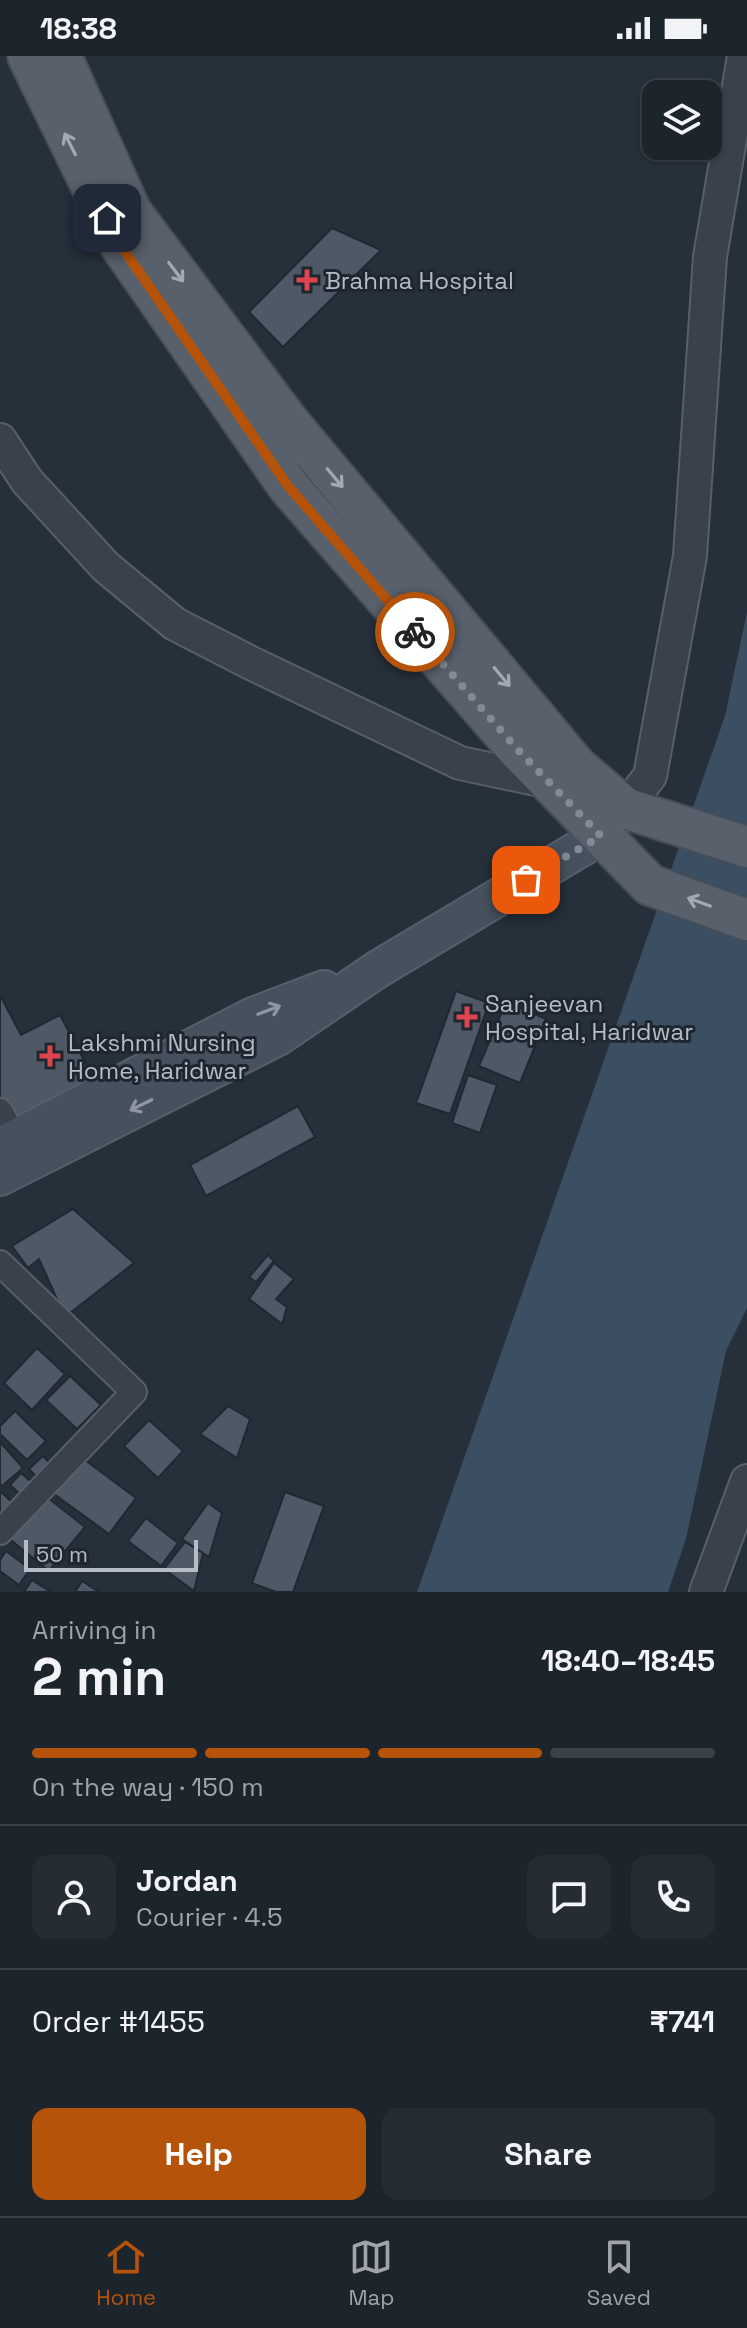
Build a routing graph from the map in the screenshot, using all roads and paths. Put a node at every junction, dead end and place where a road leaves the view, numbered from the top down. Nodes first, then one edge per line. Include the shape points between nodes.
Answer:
1 (28, 56) edge
2 (61, 56) edge
3 (744, 56) edge
4 (0, 440) edge
5 (550, 782) junction
6 (613, 822) junction
7 (747, 847) edge
8 (747, 920) edge
9 (8, 1147) edge
10 (0, 1263) edge
11 (747, 1481) edge
12 (0, 1532) edge
13 (706, 1592) edge

5 -> 1 main road via 288,486 121,246
2 -> 6 main road via 131,212 278,408 577,767
3 - 6 street via 710,257 690,556 650,776
4 - 5 street via 27,481 106,567 175,624 460,763
5 - 6 main road
6 - 7 main road via 670,822
8 -> 6 main road via 650,885
6 - 9 main road via 278,1037
10 - 12 street via 134,1392
11 - 13 street

